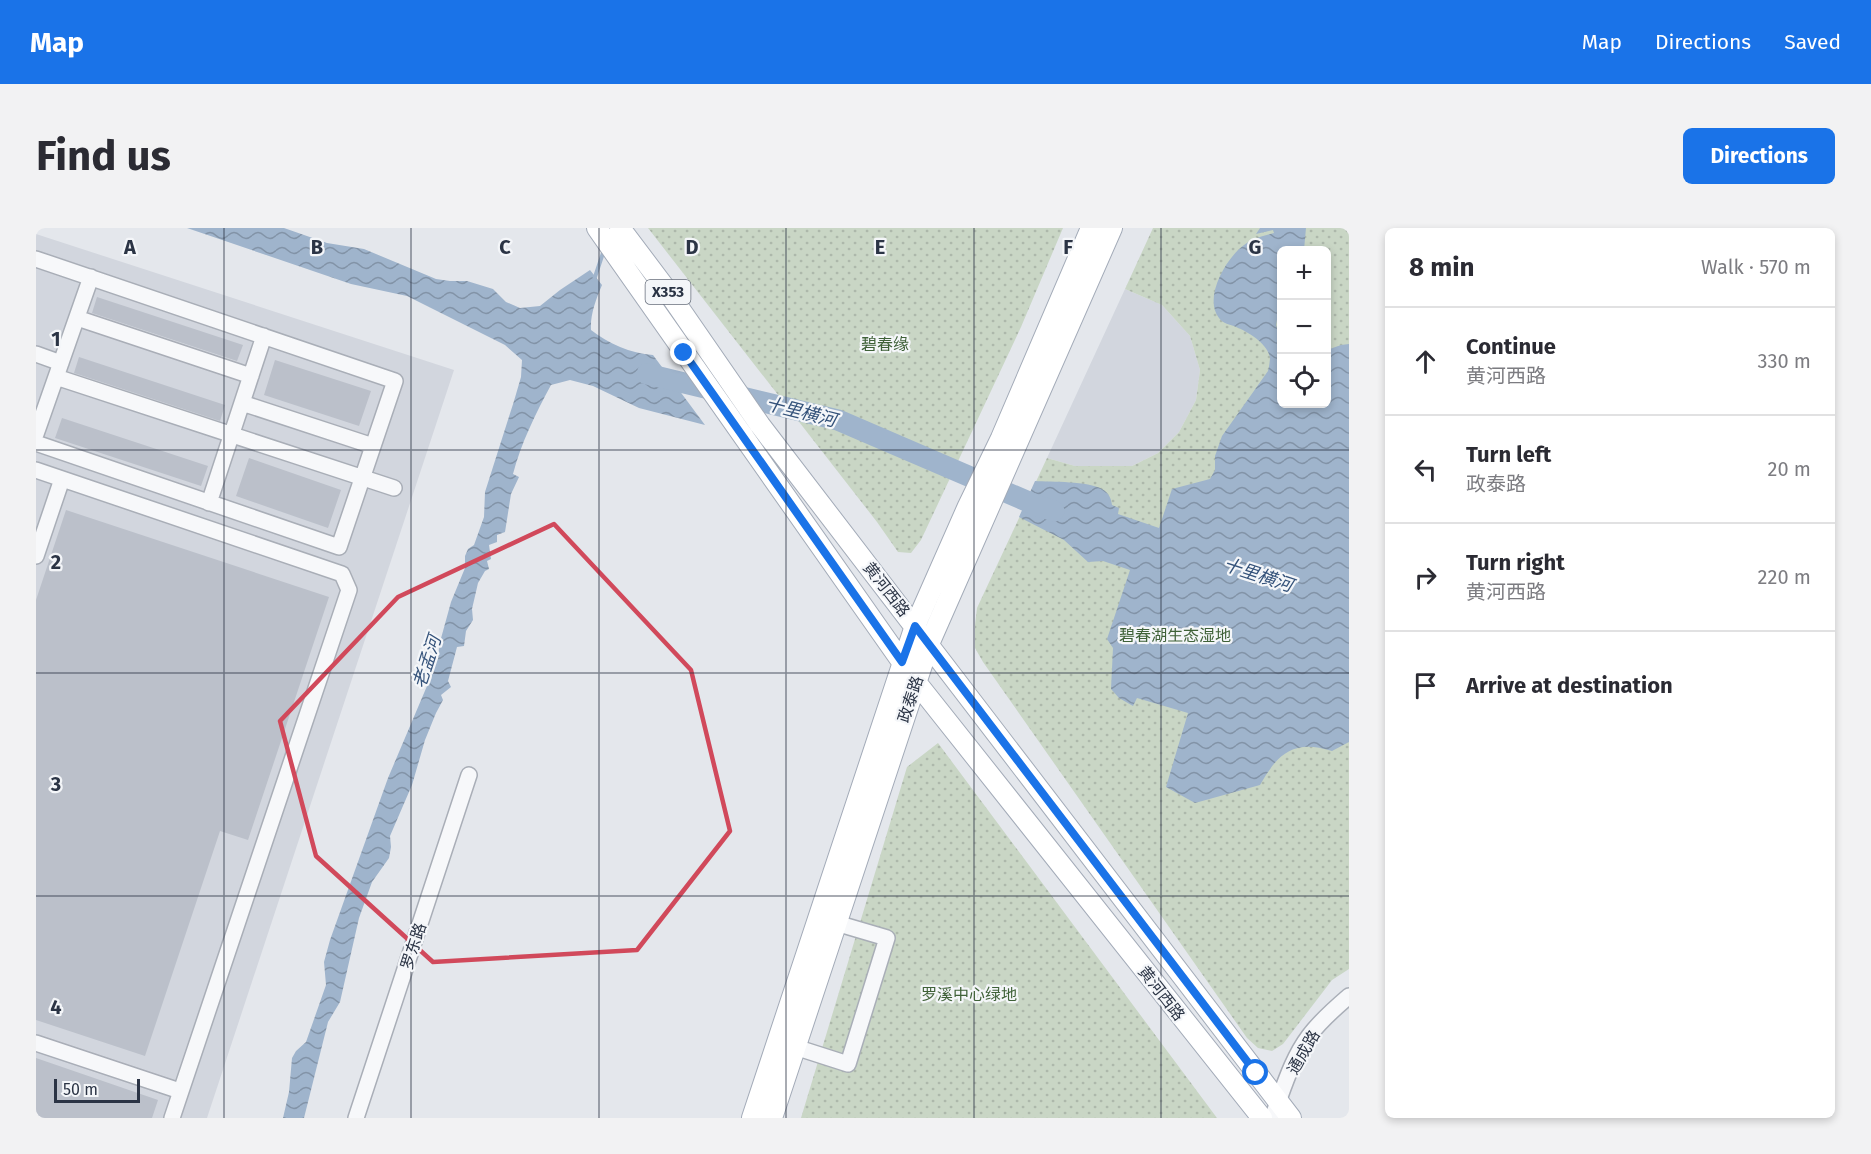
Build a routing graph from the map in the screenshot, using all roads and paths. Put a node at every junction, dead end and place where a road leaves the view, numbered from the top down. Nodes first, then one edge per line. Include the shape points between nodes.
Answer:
1 (1091, 228) edge
2 (1112, 228) edge
3 (610, 230) edge
4 (36, 259) edge
5 (91, 277) junction
6 (77, 318) junction
7 (264, 336) junction
8 (36, 354) edge
9 (59, 370) junction
10 (250, 376) junction
11 (242, 403) junction
12 (36, 434) edge
13 (231, 435) junction
14 (1010, 440) junction
15 (36, 443) edge
16 (373, 446) junction
17 (36, 470) edge
18 (363, 478) junction
19 (62, 479) junction
20 (394, 488) dead end
21 (209, 503) junction
22 (36, 556) edge
23 (915, 626) junction
24 (929, 644) junction
25 (902, 662) junction
26 (916, 682) junction
27 (470, 775) dead end
28 (836, 922) junction
29 (1349, 996) edge
30 (36, 1042) edge
31 (795, 1047) junction
32 (180, 1091) junction
33 (1275, 1110) edge
34 (172, 1118) edge
35 (356, 1118) edge
36 (752, 1118) edge
37 (772, 1118) edge
38 (1262, 1118) edge
39 (1291, 1118) edge

1 - 14 main road, 政泰路
2 - 14 main road, 政泰路
3 - 23 main road, 黄河西路 / X353 via 666,289 760,425
3 - 25 main road, 黄河西路 / X353 via 617,255
4 - 5 street
5 - 6 street
5 - 7 street
6 - 9 street
6 - 10 street
7 - 10 street
7 - 16 street via 395,381
8 - 9 street
9 - 12 street
9 - 13 street
10 - 11 street
11 - 13 street
11 - 16 street
13 - 18 street
13 - 21 street
14 - 23 main road, 政泰路 via 968,506
14 - 24 main road, 政泰路 via 989,510
15 - 21 street
16 - 18 street
17 - 19 street
18 - 20 street
18 - 21 street via 339,547
19 - 22 street
19 - 32 street via 342,574 349,590
23 - 24 main road, 黄河西路 / X353
23 - 25 main road, 政泰路
24 - 26 main road, 政泰路
24 - 33 main road, 黄河西路 / X353
25 - 26 main road, 黄河西路 / X353
25 - 36 main road, 政泰路
26 - 28 main road, 政泰路
26 - 38 main road, 黄河西路 / X353
27 - 35 street, 罗东路
28 - 31 main road, 政泰路
28 - 31 street via 887,938 848,1064
29 - 33 street, 通成路 via 1309,1035
30 - 32 street
31 - 37 main road, 政泰路
32 - 34 street
33 - 39 main road, 黄河西路 / X353

